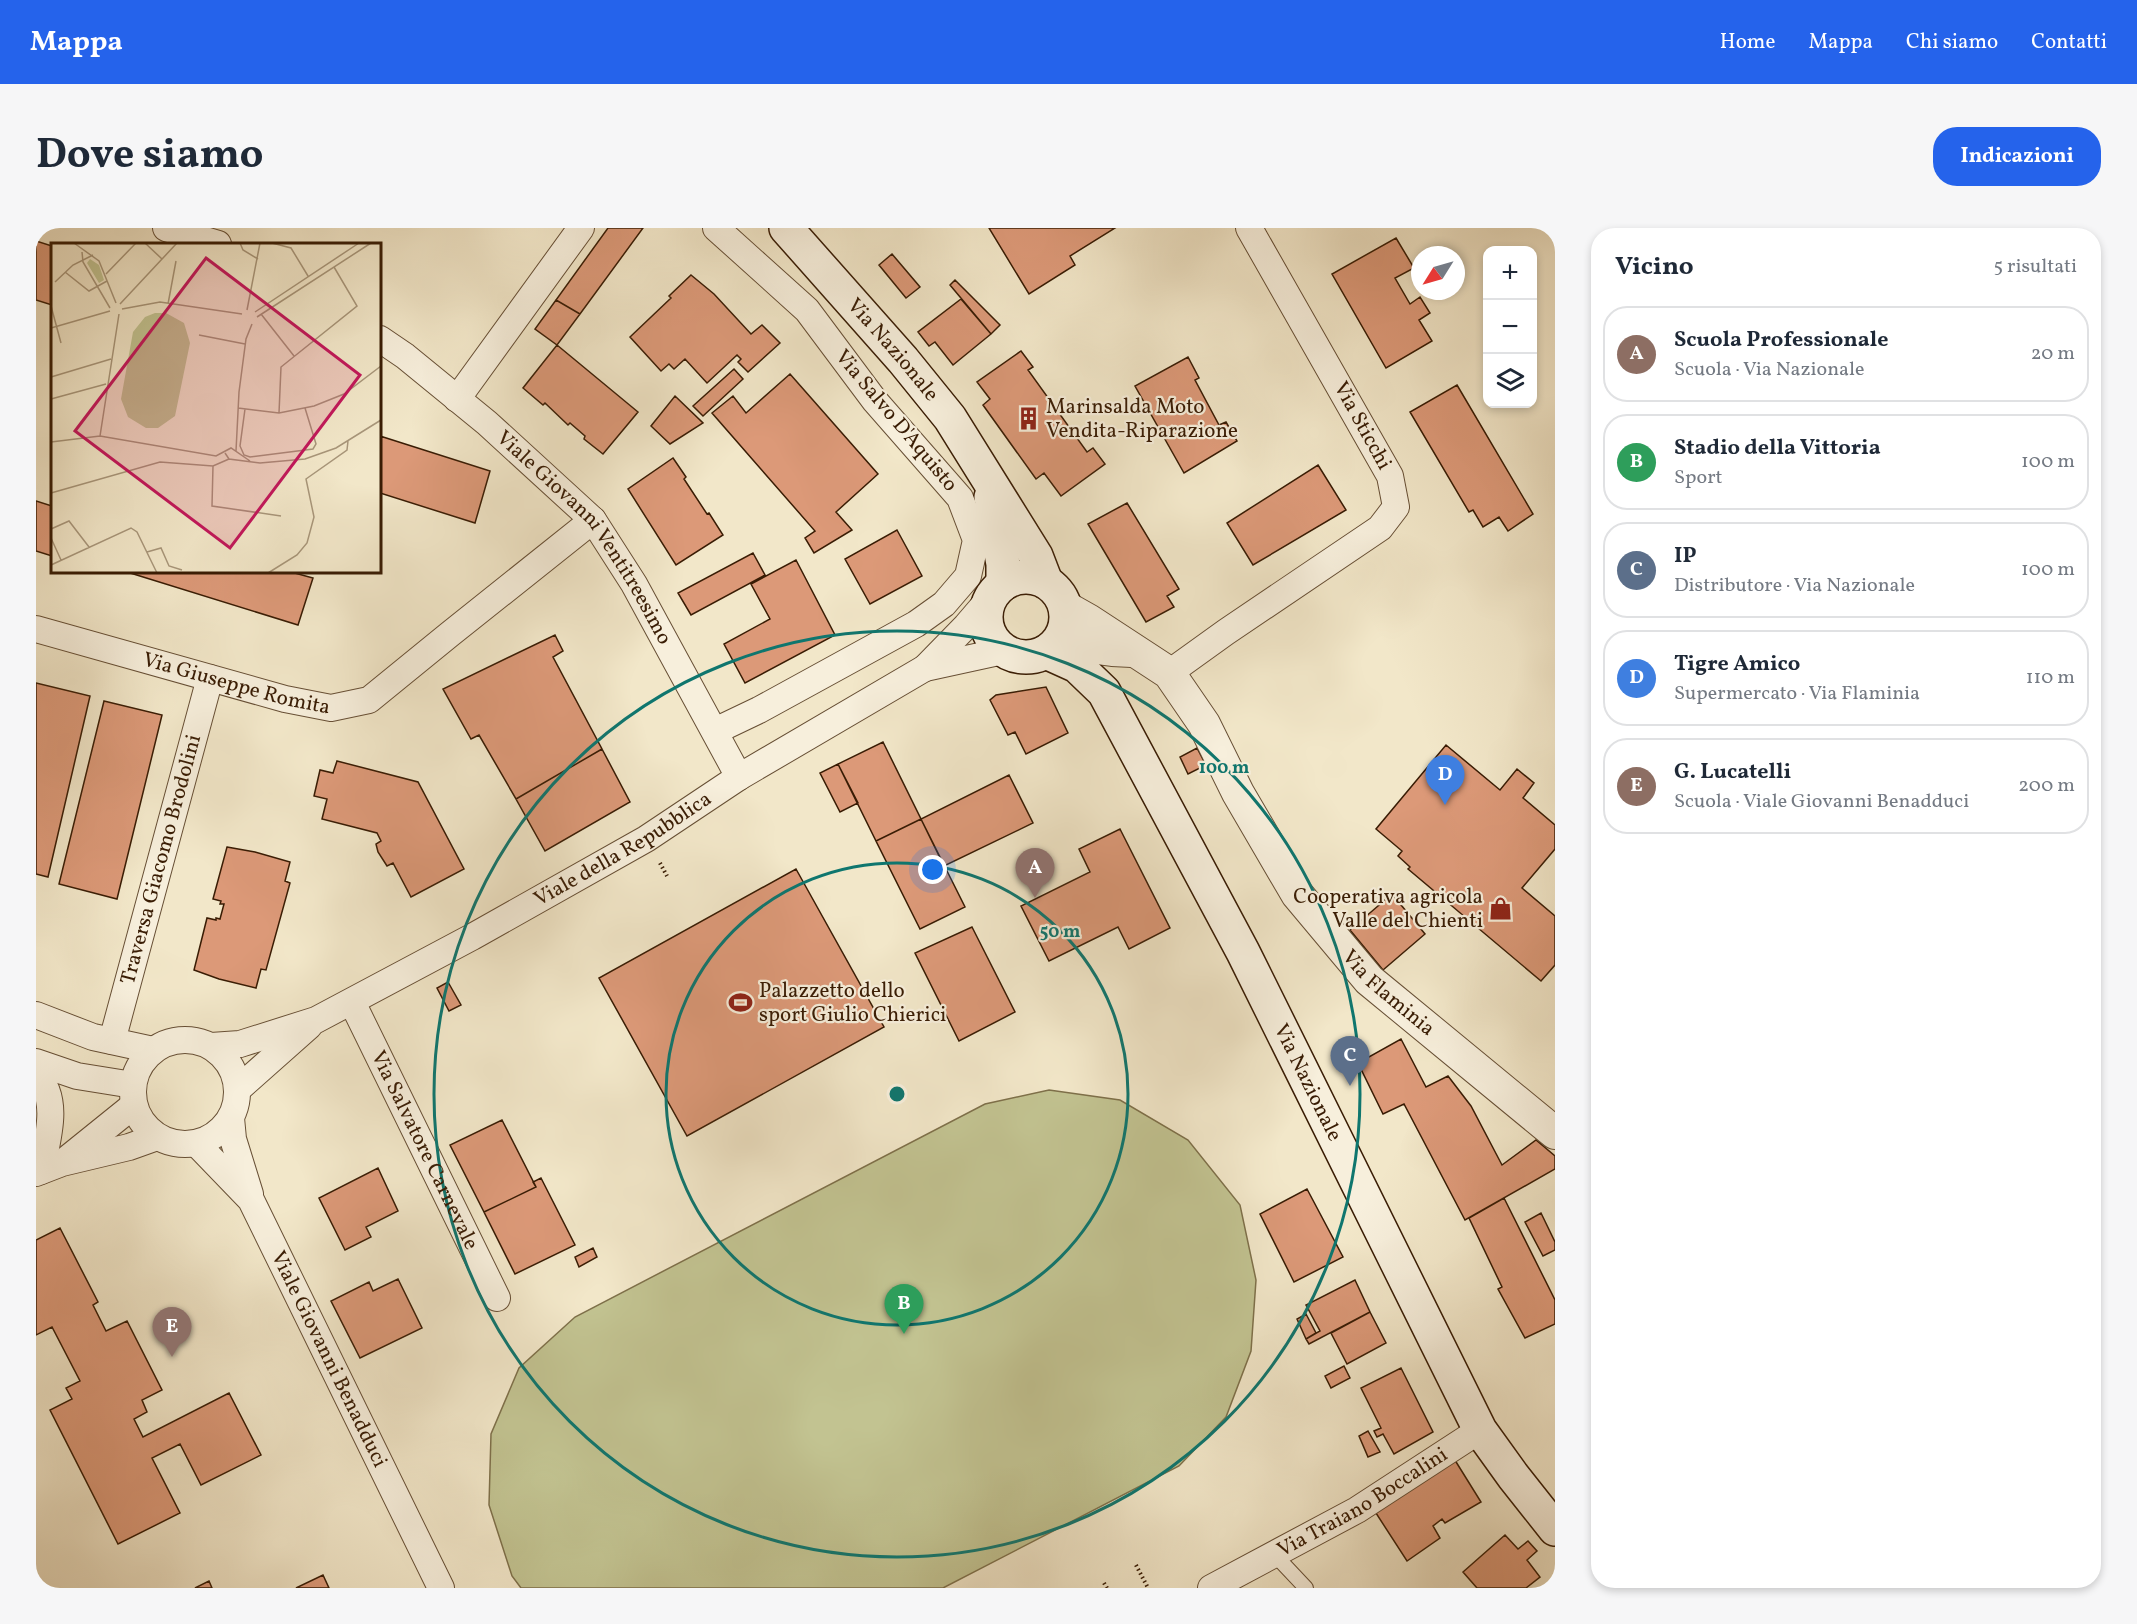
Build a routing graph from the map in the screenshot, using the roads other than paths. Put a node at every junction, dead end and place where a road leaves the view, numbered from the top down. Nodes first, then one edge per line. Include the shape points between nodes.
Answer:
1 (166, 228) edge
2 (581, 228) edge
3 (716, 228) edge
4 (786, 228) edge
5 (1249, 228) edge
6 (215, 243) edge
7 (381, 340) edge
8 (457, 399) junction
9 (988, 481) junction
10 (593, 520) junction
11 (997, 591) junction
12 (1055, 595) junction
13 (36, 629) edge
14 (1051, 648) junction
15 (1003, 651) junction
16 (1133, 651) junction
17 (925, 668) junction
18 (1169, 673) junction
19 (210, 678) junction
20 (715, 731) junction
21 (739, 777) junction
22 (352, 1002) junction
23 (36, 1015) edge
24 (316, 1020) junction
25 (112, 1041) junction
26 (211, 1046) junction
27 (153, 1050) junction
28 (36, 1062) edge
29 (36, 1074) edge
30 (238, 1089) junction
31 (133, 1095) junction
32 (231, 1118) junction
33 (1555, 1133) edge
34 (157, 1137) junction
35 (197, 1144) junction
36 (46, 1169) edge
37 (251, 1200) junction
38 (497, 1298) dead end
39 (1480, 1430) junction
40 (1555, 1529) edge
41 (1274, 1554) junction
42 (441, 1588) edge
43 (1210, 1588) edge
44 (1306, 1588) edge

1 - 6 street
2 - 8 street
3 - 20 street, Via Salvo D'Aquisto via 807,310 875,401 960,498 976,540 968,576 944,604 916,624
4 - 9 main road, Via Nazionale via 950,418
5 - 18 street, Via Sticchi via 1390,476 1396,507 1380,528
7 - 8 street, Viale Giovanni Ventitreesimo
8 - 10 street, Viale Giovanni Ventitreesimo
9 - 11 main road, Via Nazionale via 1003,564
9 - 12 main road, Via Nazionale via 1036,556
10 - 19 street, Via Giuseppe Romita via 369,700 331,708
10 - 20 street, Viale Giovanni Ventitreesimo via 634,584
11 - 12 main road via 1024,577 1035,578
11 - 15 main road via 986,612 987,627
11 - 17 street, Viale della Repubblica
12 - 14 main road via 1066,620 1063,632
12 - 16 street, Via Flaminia
13 - 19 street, Via Giuseppe Romita
14 - 15 main road via 1024,657
14 - 16 street, Via Flaminia
14 - 39 main road, Via Nazionale via 1104,692 1122,723 1243,952
15 - 17 street, Viale della Repubblica
16 - 18 street, Via Flaminia
17 - 21 street, Viale della Repubblica
18 - 33 street, Via Flaminia via 1204,724 1238,794 1297,894 1369,980
19 - 25 street, Traversa Giacomo Brodolini
20 - 21 street, Viale Giovanni Ventitreesimo
21 - 22 street, Viale della Repubblica via 646,839
22 - 24 street, Viale della Repubblica
22 - 38 street, Via Salvatore Carnevale
23 - 25 street
24 - 26 street, Viale della Repubblica via 240,1044
24 - 30 street, Viale della Repubblica
25 - 27 street
26 - 27 street via 182,1040
26 - 30 street via 224,1057
27 - 31 street via 136,1071
28 - 31 street
29 - 36 street via 52,1111
30 - 32 street
31 - 34 street via 139,1117
31 - 36 street
32 - 35 street via 222,1130
32 - 37 street via 233,1139
34 - 35 street via 170,1143
34 - 36 street
35 - 37 street, Viale Giovanni Benadduci
37 - 42 street, Viale Giovanni Benadduci
39 - 40 main road, Via Nazionale
39 - 41 street, Via Traiano Boccalini via 1357,1510
41 - 43 street, Via Traiano Boccalini
41 - 44 lane

